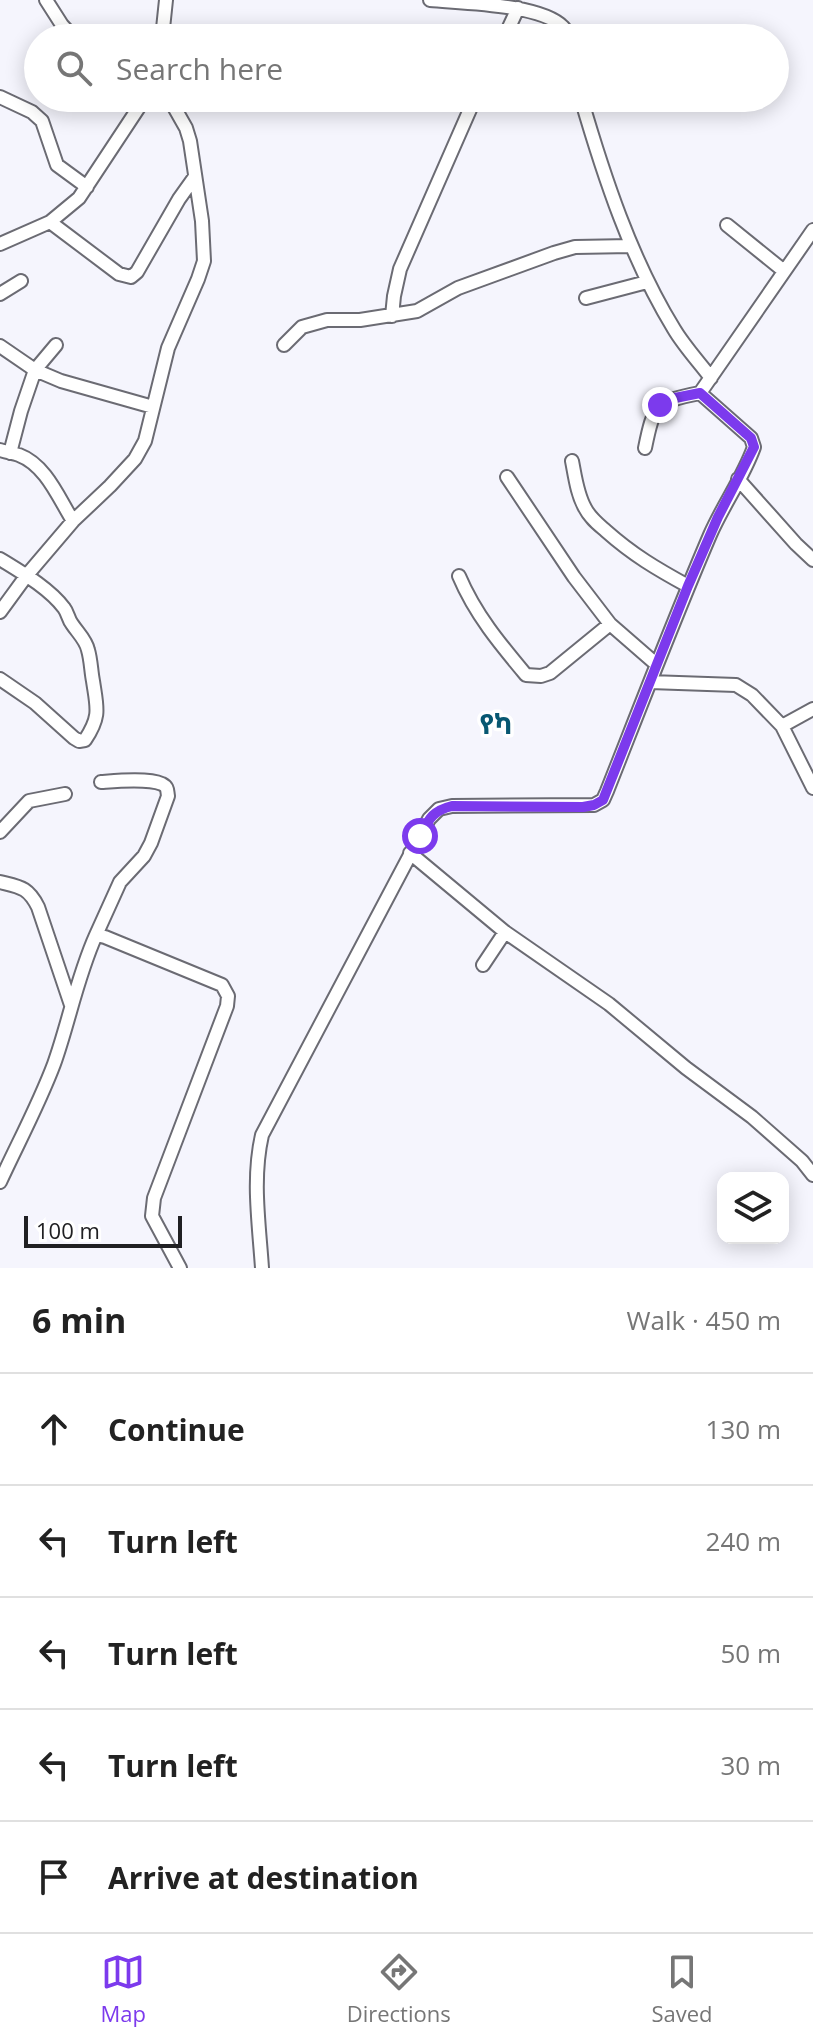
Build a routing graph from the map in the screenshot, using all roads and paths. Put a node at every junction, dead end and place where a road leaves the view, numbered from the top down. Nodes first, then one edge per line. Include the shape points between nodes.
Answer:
1 (46, 0) edge
2 (166, 0) edge
3 (430, 0) edge
4 (525, 6) edge
5 (61, 24) edge
6 (163, 24) edge
7 (513, 24) edge
8 (558, 24) edge
9 (0, 97) edge
10 (24, 108) edge
11 (32, 112) edge
12 (135, 112) edge
13 (177, 112) edge
14 (469, 112) edge
15 (586, 112) edge
16 (194, 178) junction
17 (87, 187) junction
18 (50, 222) junction
19 (727, 225) dead end
20 (813, 230) edge
21 (0, 244) edge
22 (631, 246) junction
23 (784, 271) junction
24 (21, 281) dead end
25 (647, 282) junction
26 (0, 294) edge
27 (586, 298) dead end
28 (392, 316) junction
29 (56, 345) dead end
30 (284, 345) dead end
31 (0, 346) edge
32 (35, 370) junction
33 (711, 378) junction
34 (700, 393) junction
35 (153, 407) junction
36 (645, 448) dead end
37 (5, 451) edge
38 (572, 461) dead end
39 (507, 477) dead end
40 (738, 479) junction
41 (73, 521) junction
42 (0, 559) edge
43 (813, 560) edge
44 (27, 575) junction
45 (459, 576) dead end
46 (688, 586) junction
47 (0, 612) edge
48 (610, 624) junction
49 (656, 664) junction
50 (0, 679) edge
51 (650, 682) junction
52 (813, 709) edge
53 (782, 726) junction
54 (101, 782) dead end
55 (813, 788) edge
56 (65, 794) dead end
57 (0, 832) edge
58 (410, 853) junction
59 (0, 882) edge
60 (505, 932) junction
61 (96, 935) junction
62 (483, 965) dead end
63 (71, 1005) junction
64 (813, 1175) edge
65 (0, 1182) edge
66 (180, 1268) edge
67 (262, 1268) edge

1 - 5 street
2 - 6 street
3 - 4 street
4 - 7 street
4 - 8 street
9 - 10 street
11 - 17 street via 42,121 57,165
12 - 17 street
13 - 16 street via 190,141
14 - 28 street via 400,269
15 - 22 street
16 - 18 street via 131,277 119,274
16 - 35 street via 204,261 168,348
17 - 18 street
18 - 21 street
19 - 23 street
20 - 23 street
22 - 25 street
22 - 28 street via 575,247 554,253 458,288 417,311
23 - 33 street
24 - 26 street
25 - 27 street
25 - 33 street
28 - 30 street via 315,323 302,327
29 - 32 street
31 - 32 street
32 - 35 street
32 - 37 street
33 - 34 street
34 - 36 street via 660,405
34 - 40 street via 753,442
35 - 41 street via 135,459
37 - 41 street via 21,455 41,471
38 - 46 street via 591,517 649,565
39 - 48 street
40 - 43 street
40 - 46 street
41 - 44 street
42 - 44 street
44 - 47 street
44 - 50 street via 61,604 88,649 97,706 94,726 79,741
45 - 48 street via 469,601 526,675 550,673
46 - 49 street
48 - 49 street
49 - 51 street
51 - 53 street via 736,685
51 - 58 street via 603,800 583,807 439,809
52 - 53 street
53 - 55 street
54 - 61 street via 163,784 168,796 151,843 120,882
56 - 57 street via 29,801
58 - 60 street
58 - 67 street via 262,1135 256,1185
59 - 63 street via 32,895
60 - 62 street
60 - 64 street via 752,1117
61 - 63 street
61 - 66 street via 222,985 228,996 154,1198 152,1216
63 - 65 street via 43,1091

